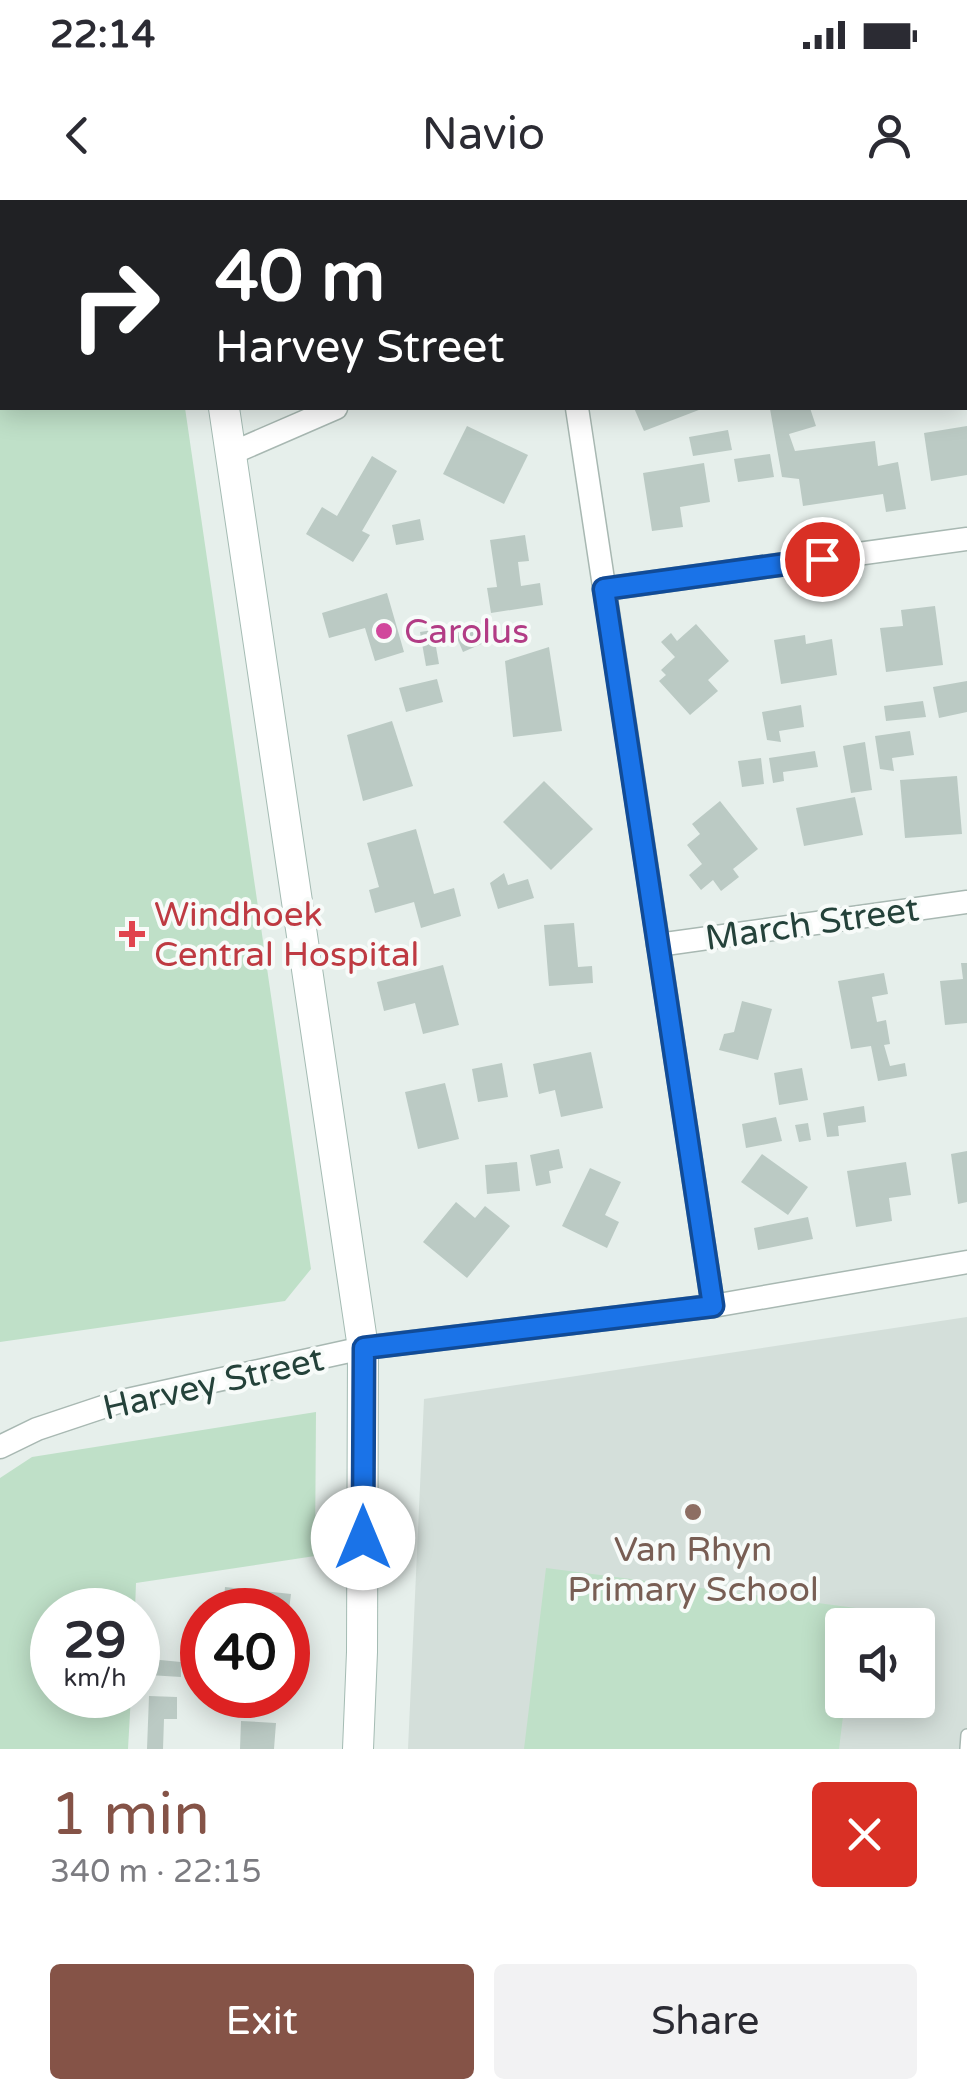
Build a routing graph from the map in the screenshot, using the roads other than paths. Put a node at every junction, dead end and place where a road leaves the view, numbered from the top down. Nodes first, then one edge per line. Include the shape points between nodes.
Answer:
1 (224, 410) edge
2 (331, 410) edge
3 (576, 410) edge
4 (230, 454) junction
5 (967, 539) edge
6 (604, 589) junction
7 (967, 902) edge
8 (658, 945) junction
9 (967, 1262) edge
10 (713, 1306) junction
11 (364, 1348) junction
12 (0, 1447) edge
13 (967, 1735) edge
14 (358, 1749) edge
15 (966, 1749) edge

1 - 4 street
2 - 4 street
3 - 6 street
4 - 11 street
5 - 6 street
6 - 8 street
7 - 8 street, March Street
8 - 10 street
9 - 10 street, Harvey Street
10 - 11 street, Harvey Street
11 - 12 street, Harvey Street via 118,1402
11 - 14 street
13 - 15 lane

